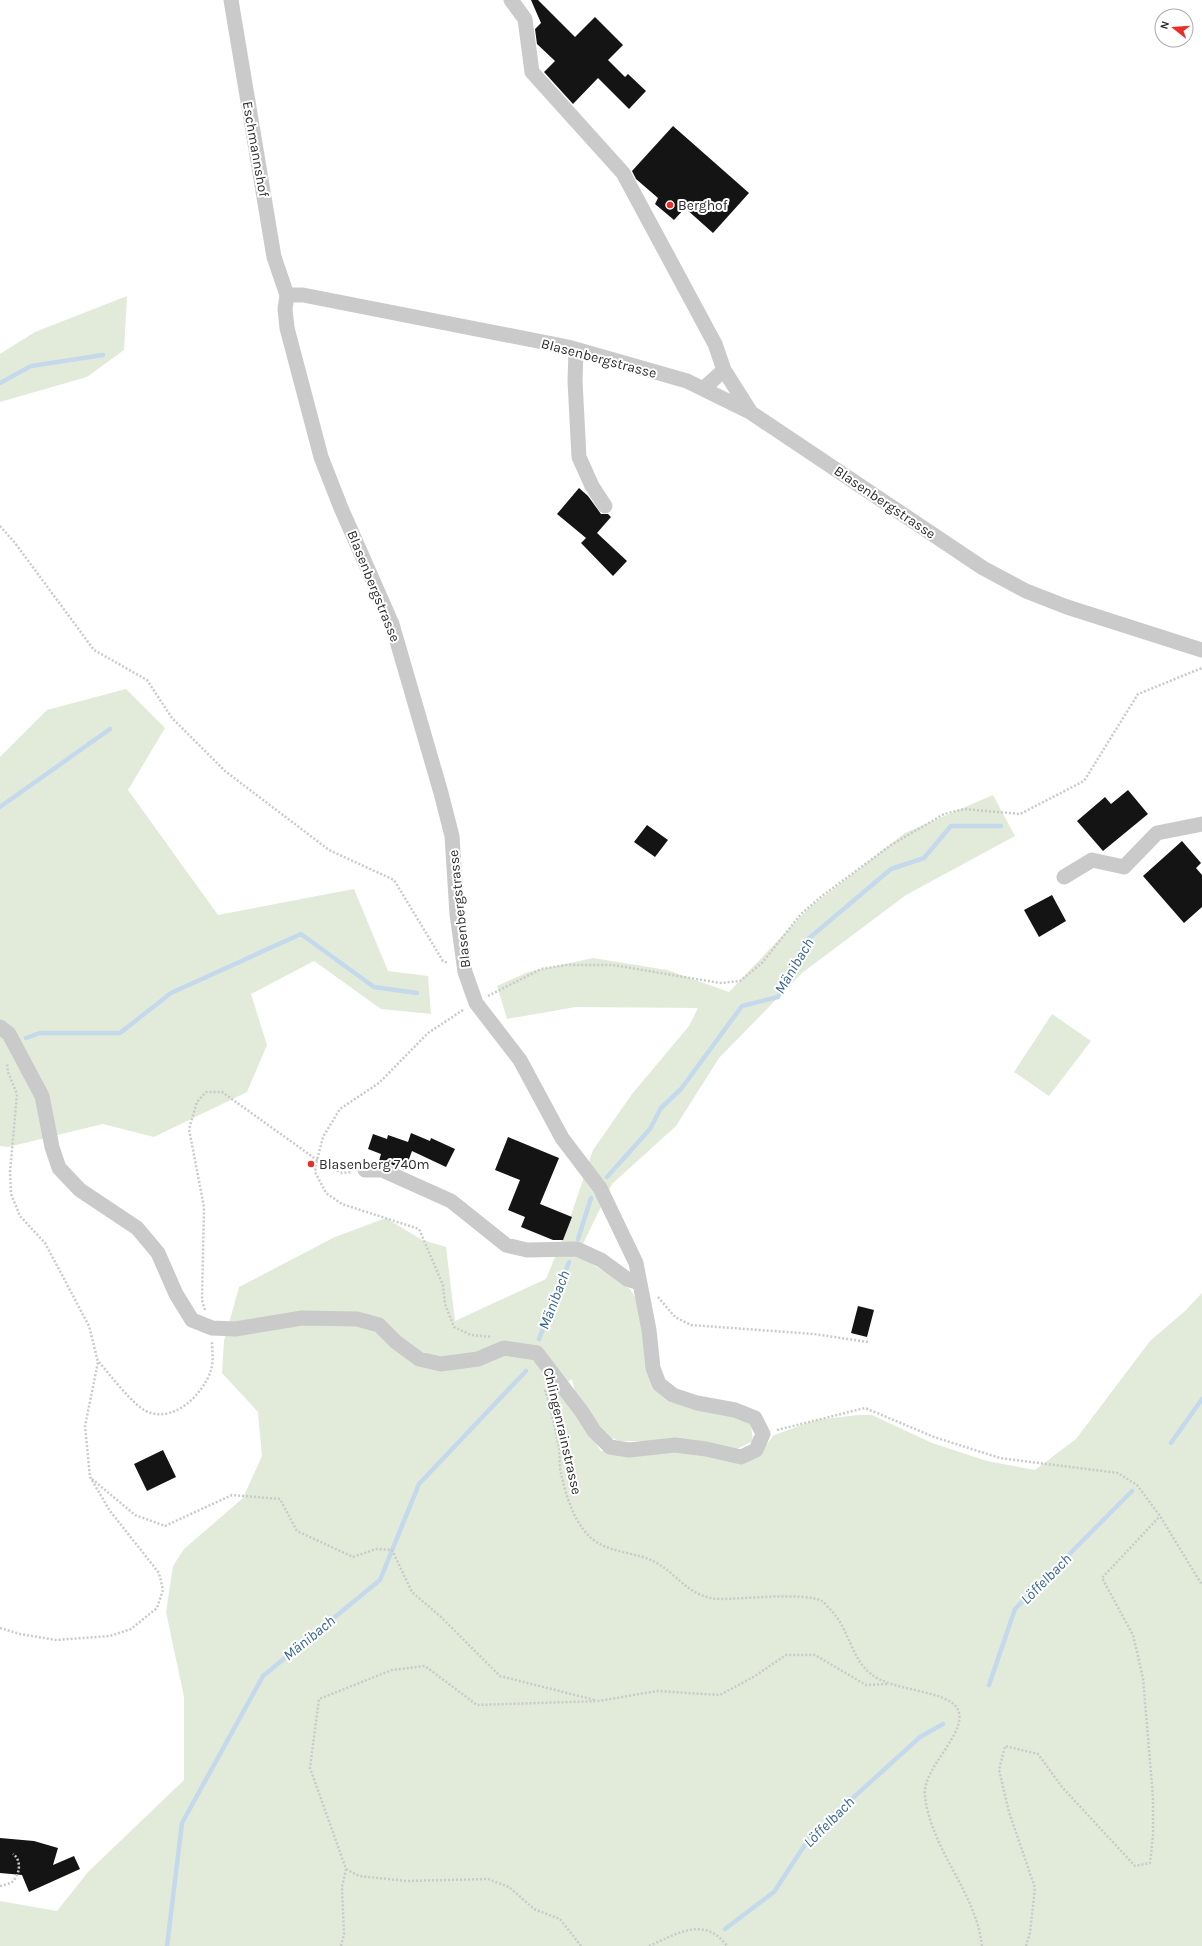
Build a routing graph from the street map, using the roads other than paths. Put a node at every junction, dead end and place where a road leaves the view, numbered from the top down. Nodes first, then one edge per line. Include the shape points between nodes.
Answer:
1 (231, 0) edge
2 (511, 0) edge
3 (287, 296) junction
4 (576, 350) junction
5 (724, 370) junction
6 (703, 389) junction
7 (750, 412) junction
8 (605, 506) dead end
9 (1202, 650) edge
10 (1202, 824) edge
11 (1064, 878) dead end
12 (0, 1027) edge
13 (365, 1170) road end
14 (640, 1283) junction

1 - 3 street, Eschmannshof via 274,257
2 - 5 street via 525,19 532,72 623,173 715,344
3 - 4 street, Blasenbergstrasse via 303,295
3 - 14 street, Blasenbergstrasse via 287,328 321,457 392,624 452,836 457,914 465,972 476,1003 520,1060 562,1138 600,1188 636,1263
4 - 6 street, Blasenbergstrasse
4 - 8 street via 579,457 592,486
5 - 6 street
5 - 7 street
6 - 7 street, Blasenbergstrasse
7 - 9 street, Blasenbergstrasse via 983,568 1026,591 1067,607
10 - 11 street via 1157,833 1124,867 1092,860
12 - 14 street, Blasenbergstrasse via 9,1034 42,1096 59,1168 80,1190 136,1228 158,1253 176,1294 192,1320 212,1328 235,1329 302,1318 357,1319 379,1325 419,1359 440,1364 478,1359 504,1348 537,1353 594,1431 610,1446 629,1450 675,1445 741,1457 756,1450 763,1434 755,1418 735,1410 697,1403 673,1395 659,1384 653,1368
13 - 14 street via 382,1170 451,1201 506,1244 527,1250 576,1249 601,1260 627,1279

